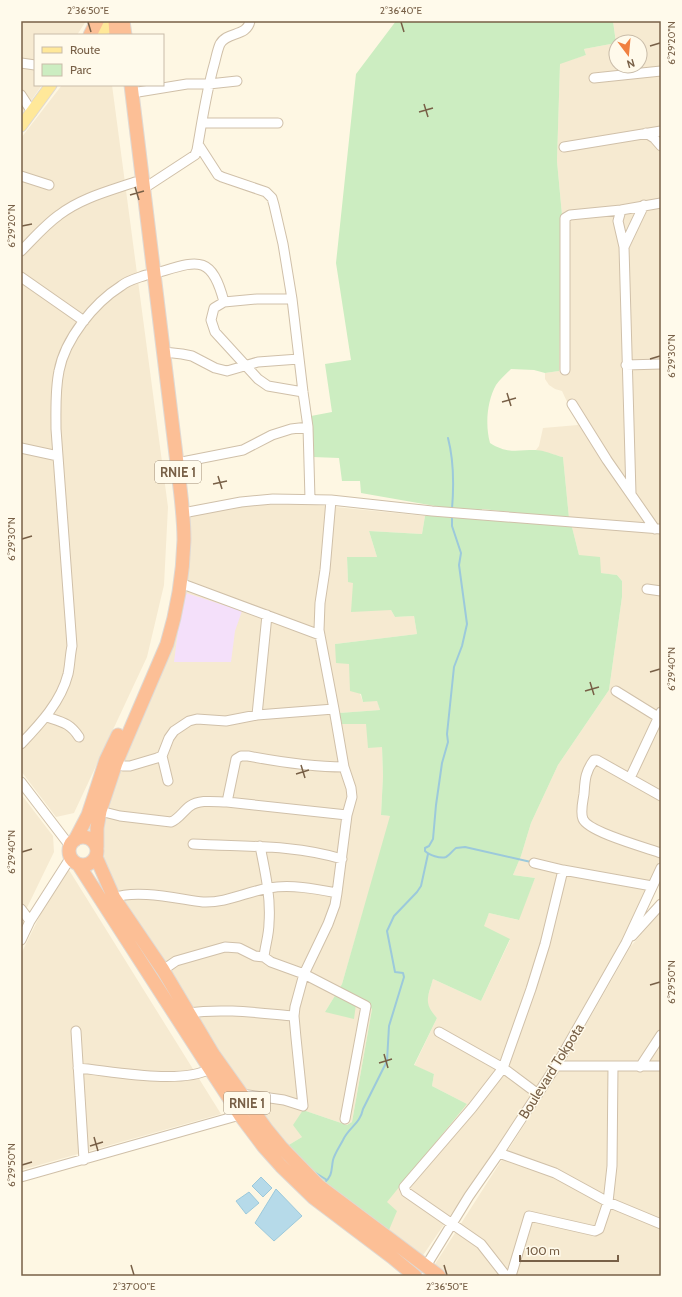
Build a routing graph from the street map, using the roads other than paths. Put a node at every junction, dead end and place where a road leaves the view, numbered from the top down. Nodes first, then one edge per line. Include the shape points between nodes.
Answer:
1 (97, 21) edge
2 (250, 21) edge
3 (118, 25) edge
4 (90, 34) edge
5 (96, 34) edge
6 (124, 34) edge
7 (21, 63) edge
8 (34, 65) edge
9 (661, 71) edge
10 (594, 78) dead end
11 (237, 81) dead end
12 (209, 84) junction
13 (50, 86) edge
14 (158, 86) edge
15 (164, 86) edge
16 (128, 88) edge
17 (21, 95) edge
18 (32, 112) junction
19 (202, 123) junction
20 (278, 123) dead end
21 (21, 126) edge
22 (661, 131) edge
23 (646, 133) junction
24 (198, 144) junction
25 (661, 146) edge
26 (564, 147) dead end
27 (192, 158) junction
28 (212, 162) junction
29 (21, 176) edge
30 (49, 185) dead end
31 (139, 185) junction
32 (661, 203) edge
33 (644, 205) junction
34 (621, 210) junction
35 (624, 247) junction
36 (21, 251) edge
37 (150, 275) junction
38 (21, 277) edge
39 (292, 299) junction
40 (224, 302) junction
41 (84, 321) junction
42 (164, 352) junction
43 (299, 359) junction
44 (661, 364) edge
45 (245, 365) junction
46 (626, 365) junction
47 (565, 370) dead end
48 (303, 392) junction
49 (572, 404) dead end
50 (308, 427) junction
51 (21, 448) edge
52 (58, 456) junction
53 (177, 463) junction
54 (631, 494) junction
55 (310, 499) junction
56 (331, 500) junction
57 (183, 513) junction
58 (658, 529) edge
59 (180, 583) junction
60 (647, 589) dead end
61 (661, 590) edge
62 (267, 615) junction
63 (320, 635) junction
64 (616, 691) dead end
65 (334, 709) junction
66 (660, 714) edge
67 (257, 715) junction
68 (47, 717) junction
69 (79, 737) dead end
70 (21, 744) edge
71 (162, 756) junction
72 (116, 763) junction
73 (344, 767) junction
74 (630, 778) junction
75 (168, 781) dead end
76 (21, 782) edge
77 (661, 796) edge
78 (228, 802) junction
79 (100, 811) junction
80 (347, 815) junction
81 (193, 844) dead end
82 (260, 846) junction
83 (74, 852) junction
84 (96, 852) junction
85 (661, 853) edge
86 (342, 859) junction
87 (534, 863) dead end
88 (661, 868) edge
89 (563, 870) junction
90 (652, 886) junction
91 (268, 888) junction
92 (337, 892) junction
93 (114, 898) junction
94 (661, 904) edge
95 (21, 909) edge
96 (30, 921) junction
97 (21, 940) edge
98 (626, 943) junction
99 (264, 957) junction
100 (163, 970) junction
101 (304, 974) junction
102 (188, 1013) junction
103 (294, 1016) junction
104 (76, 1031) dead end
105 (439, 1032) dead end
106 (661, 1035) edge
107 (556, 1066) junction
108 (661, 1066) edge
109 (613, 1067) junction
110 (640, 1067) junction
111 (78, 1068) junction
112 (503, 1068) junction
113 (210, 1069) junction
114 (241, 1094) junction
115 (538, 1094) junction
116 (240, 1115) junction
117 (345, 1119) dead end
118 (499, 1153) junction
119 (84, 1160) junction
120 (21, 1177) edge
121 (608, 1202) junction
122 (451, 1224) junction
123 (661, 1224) edge
124 (426, 1266) junction
125 (415, 1276) edge
126 (439, 1276) edge
127 (506, 1276) edge
128 (511, 1276) edge

1 - 4 highway
2 - 12 street via 246,29 225,38 222,42
3 - 5 main road
3 - 6 highway
7 - 8 street
9 - 10 street
11 - 12 street
12 - 15 street
12 - 19 street
13 - 18 main road
14 - 16 street
16 - 31 highway, RNIE 1
17 - 18 street
18 - 21 main road
19 - 20 street
19 - 24 street
22 - 23 street
23 - 25 street
23 - 26 street
24 - 27 street
24 - 28 street
27 - 28 street
27 - 31 street via 151,183
28 - 39 street via 218,175 266,192 272,198
29 - 30 street
31 - 36 street via 81,201 48,224
31 - 37 highway, RNIE 1
32 - 33 street
33 - 34 street
33 - 35 street
34 - 35 street via 618,221
34 - 47 street via 570,215 565,218
35 - 46 street
37 - 40 street via 184,265 203,265 210,268 214,274
37 - 41 street via 122,285 94,307
37 - 42 highway, RNIE 1
37 - 83 highway, RNIE 1 via 176,539 173,585 163,630 106,760
38 - 41 street
39 - 40 street
39 - 43 street
40 - 45 street via 214,308 212,327
41 - 52 street via 71,340 59,370 56,398
42 - 45 street via 192,356 214,368 228,371
42 - 53 highway, RNIE 1
43 - 45 street via 270,360
43 - 48 street
44 - 46 street
45 - 48 street via 268,386
46 - 54 street
48 - 50 street
49 - 54 street
50 - 53 street via 272,435 243,450
50 - 55 street
51 - 52 street
52 - 68 street via 72,646 68,675
53 - 57 highway, RNIE 1
54 - 58 street
55 - 56 street
55 - 57 street via 241,502
56 - 58 street via 432,511
56 - 63 street via 320,603
57 - 59 highway, RNIE 1 via 184,540
59 - 62 street
59 - 72 highway, RNIE 1 via 167,644
60 - 61 street
62 - 63 street
62 - 67 street
63 - 65 street
64 - 66 street
65 - 67 street
65 - 73 street
66 - 74 street
67 - 71 street via 226,721 189,721 174,731
68 - 69 street via 67,724
68 - 70 street
71 - 72 street via 130,766
71 - 75 street
72 - 79 highway, RNIE 1
73 - 78 street via 295,765 241,756 236,758
73 - 80 street via 352,797
74 - 77 street
74 - 85 street via 594,760 585,779 583,819 614,838
76 - 83 street
78 - 79 street via 199,802 171,822
78 - 80 street
79 - 84 highway, RNIE 1
80 - 86 street
81 - 82 street
82 - 86 street via 316,852
82 - 91 street
83 - 84 highway via 82,865 90,863
83 - 84 highway via 79,838 88,838 92,840
83 - 96 street
83 - 113 highway, RNIE 1
84 - 93 highway, RNIE 1
86 - 92 street
87 - 89 street
88 - 90 street, Boulevard Tokpota
89 - 90 street
89 - 112 street via 545,944
90 - 98 street, Boulevard Tokpota
91 - 92 street via 308,888
91 - 93 street via 213,902 137,894
91 - 99 street via 269,924
92 - 101 street via 328,924
93 - 100 highway, RNIE 1
94 - 98 street
95 - 96 street
96 - 97 street
98 - 107 street, Boulevard Tokpota
99 - 100 street via 255,956 239,948 225,947 183,958
99 - 101 street
100 - 102 highway, RNIE 1
101 - 103 street
101 - 117 street via 366,1006
102 - 103 street via 239,1011
102 - 114 highway, RNIE 1
103 - 114 street via 303,1106 284,1100
104 - 111 street
105 - 112 street
106 - 110 street
107 - 109 street
107 - 115 street, Boulevard Tokpota
108 - 110 street
109 - 110 street
109 - 121 street via 612,1166
111 - 113 street via 161,1077 191,1075
111 - 119 street
112 - 115 street
112 - 122 street via 404,1187 406,1192
113 - 116 highway, RNIE 1
114 - 124 highway, RNIE 1 via 281,1147 319,1186
115 - 118 street, Boulevard Tokpota
116 - 119 street
116 - 125 highway, RNIE 1 via 264,1148 314,1198
118 - 121 street via 555,1173
118 - 122 street, Boulevard Tokpota
119 - 120 street
121 - 123 street
121 - 128 street via 599,1229 595,1231 529,1216
122 - 124 street, Boulevard Tokpota
122 - 127 street via 481,1244
124 - 126 highway, RNIE 1

